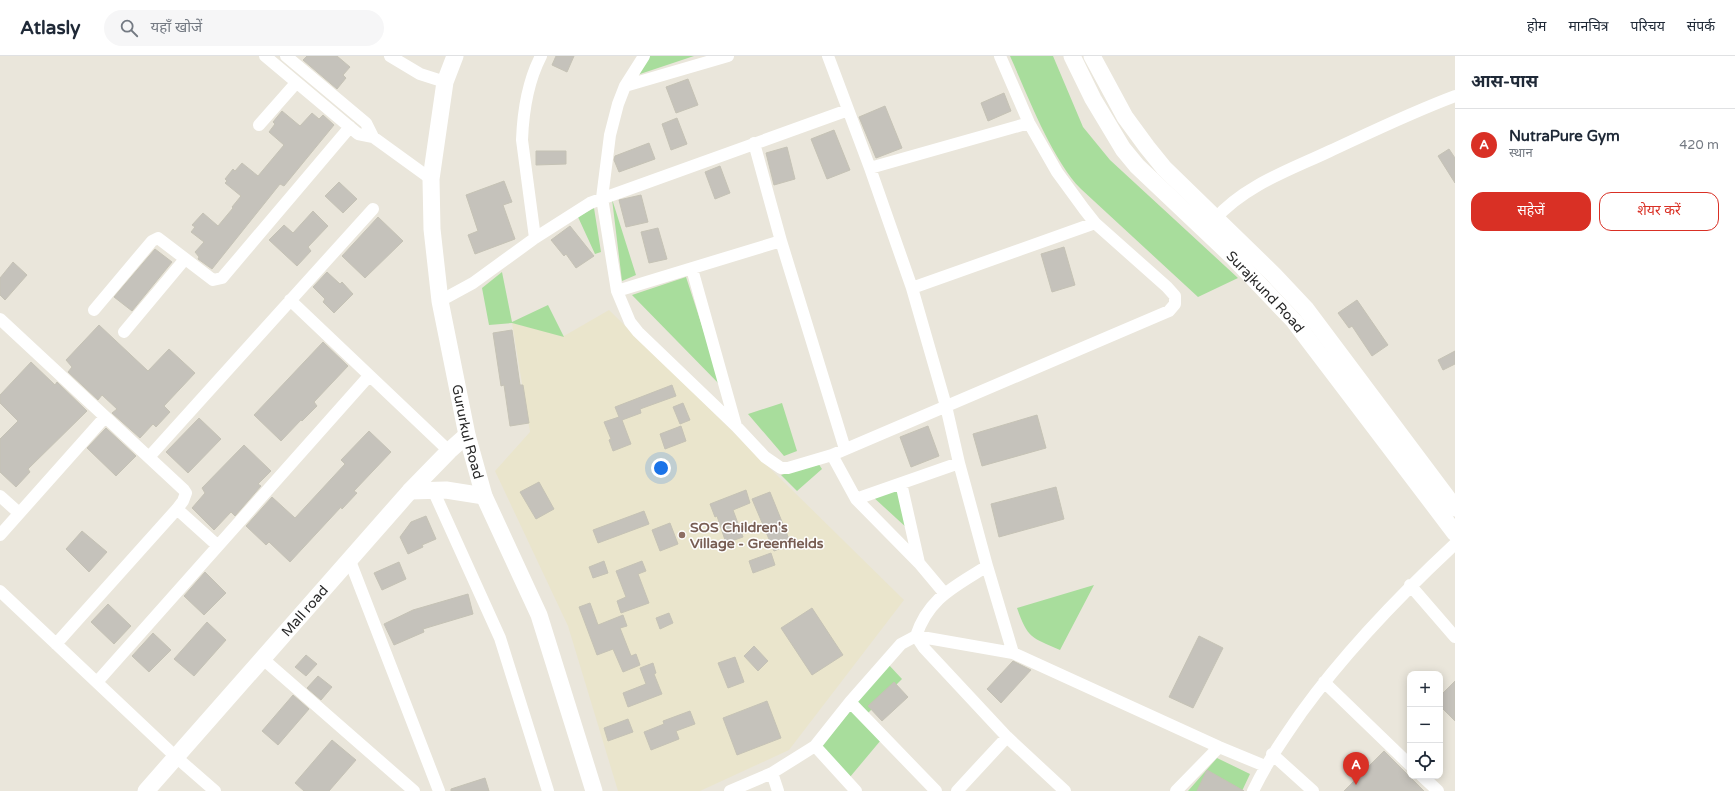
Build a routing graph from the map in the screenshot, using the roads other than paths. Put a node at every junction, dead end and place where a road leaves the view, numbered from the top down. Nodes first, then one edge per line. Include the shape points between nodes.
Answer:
1 (265, 56) edge
2 (286, 56) edge
3 (390, 56) edge
4 (455, 56) edge
5 (541, 56) edge
6 (644, 56) edge
7 (728, 56) edge
8 (828, 56) edge
9 (1000, 56) edge
10 (1072, 56) edge
11 (1092, 56) edge
12 (296, 82) junction
13 (445, 82) junction
14 (625, 86) junction
15 (1455, 96) edge
16 (848, 110) junction
17 (1029, 123) junction
18 (259, 125) dead end
19 (350, 127) junction
20 (373, 137) junction
21 (754, 143) junction
22 (870, 168) junction
23 (431, 179) junction
24 (602, 198) junction
25 (373, 209) dead end
26 (1215, 219) junction
27 (1096, 224) junction
28 (535, 238) junction
29 (781, 241) junction
30 (185, 259) junction
31 (692, 269) junction
32 (912, 288) junction
33 (617, 291) junction
34 (290, 300) junction
35 (440, 301) junction
36 (94, 310) dead end
37 (0, 319) edge
38 (124, 332) dead end
39 (370, 376) junction
40 (946, 406) junction
41 (105, 417) junction
42 (736, 426) junction
43 (467, 436) junction
44 (845, 449) junction
45 (449, 451) junction
46 (832, 455) junction
47 (148, 457) junction
48 (959, 463) junction
49 (901, 483) junction
50 (433, 490) junction
51 (410, 491) junction
52 (0, 496) edge
53 (484, 496) junction
54 (856, 499) junction
55 (1455, 508) edge
56 (177, 509) junction
57 (19, 513) junction
58 (1455, 533) edge
59 (0, 535) edge
60 (1455, 544) edge
61 (218, 546) junction
62 (350, 561) junction
63 (919, 563) junction
64 (987, 566) junction
65 (1410, 585) junction
66 (0, 591) edge
67 (945, 594) junction
68 (916, 636) junction
69 (1455, 637) edge
70 (56, 644) junction
71 (1013, 653) junction
72 (263, 659) junction
73 (97, 682) junction
74 (1324, 682) junction
75 (850, 702) junction
76 (1007, 737) junction
77 (815, 746) junction
78 (1219, 747) junction
79 (1272, 754) junction
80 (176, 757) junction
81 (1407, 762) edge
82 (1265, 766) junction
83 (772, 773) junction
84 (1425, 779) edge
85 (146, 791) edge
86 (215, 791) edge
87 (414, 791) edge
88 (439, 791) edge
89 (548, 791) edge
90 (594, 791) edge
91 (730, 791) edge
92 (778, 791) edge
93 (856, 791) edge
94 (936, 791) edge
95 (956, 791) edge
96 (1065, 791) edge
97 (1176, 791) edge
98 (1253, 791) edge
99 (1312, 791) edge
100 (1438, 791) edge

1 - 12 street
2 - 20 street via 366,123
3 - 13 street via 420,74
4 - 13 street, Gururkul Road
5 - 28 street via 530,87 522,125
6 - 14 street
7 - 14 street
8 - 16 street
9 - 17 street
10 - 58 street, Surajkund Road via 1093,99 1123,149 1137,166 1232,256 1294,321
11 - 26 street, Surajkund Road via 1125,117 1147,147 1164,168
12 - 18 street
12 - 19 street
13 - 23 street, Gururkul Road
14 - 24 street via 610,135
15 - 26 street via 1259,184 1234,201
16 - 21 street
16 - 22 street
17 - 22 street
17 - 27 street via 1057,172
19 - 20 street via 358,134
19 - 30 street via 222,278 213,280
20 - 23 street
21 - 24 street
21 - 29 street
22 - 32 street
23 - 35 street, Gururkul Road via 432,229
24 - 28 street
24 - 33 street
25 - 34 street
26 - 55 street, Surajkund Road via 1306,309
27 - 32 street
27 - 40 street via 1168,287 1176,300 1172,308
28 - 35 street via 473,283
29 - 31 street
29 - 44 street
30 - 36 street via 162,239 155,239
30 - 38 street
31 - 33 street
31 - 42 street
32 - 40 street
33 - 42 street via 630,322 638,332
34 - 39 street
34 - 47 street
35 - 43 street, Gururkul Road
37 - 41 street
39 - 45 street
39 - 61 street
40 - 44 street
40 - 48 street
41 - 47 street
41 - 57 street
42 - 46 street via 765,457 781,468
43 - 45 street, Mall road
43 - 53 street, Gururkul Road
44 - 46 street
45 - 51 street, Mall road
46 - 54 street
47 - 56 street via 186,493
48 - 49 street
48 - 64 street
49 - 54 street
49 - 63 street
50 - 51 street
50 - 53 street
50 - 89 street via 500,638
51 - 62 street, Mall road
52 - 57 street
53 - 90 street, Gururkul Road via 539,615
54 - 63 street
56 - 61 street
56 - 70 street
57 - 59 street
60 - 65 street
61 - 73 street
62 - 72 street, Mall road
62 - 88 street
63 - 67 street
64 - 67 street
64 - 71 street
65 - 69 street
65 - 74 street
66 - 70 street
67 - 68 street via 927,611
68 - 71 street
68 - 75 street via 901,644
68 - 76 street via 924,648
70 - 73 street
71 - 78 street
72 - 80 street, Mall road
72 - 87 street
73 - 80 street
74 - 79 street
74 - 81 street
75 - 77 street
75 - 94 street
76 - 95 street
76 - 96 street
77 - 83 street
77 - 93 street
78 - 82 street
78 - 97 street
79 - 82 street
79 - 99 street
80 - 85 street, Mall road
80 - 86 street
82 - 98 street
83 - 91 street
83 - 92 street
84 - 100 street

